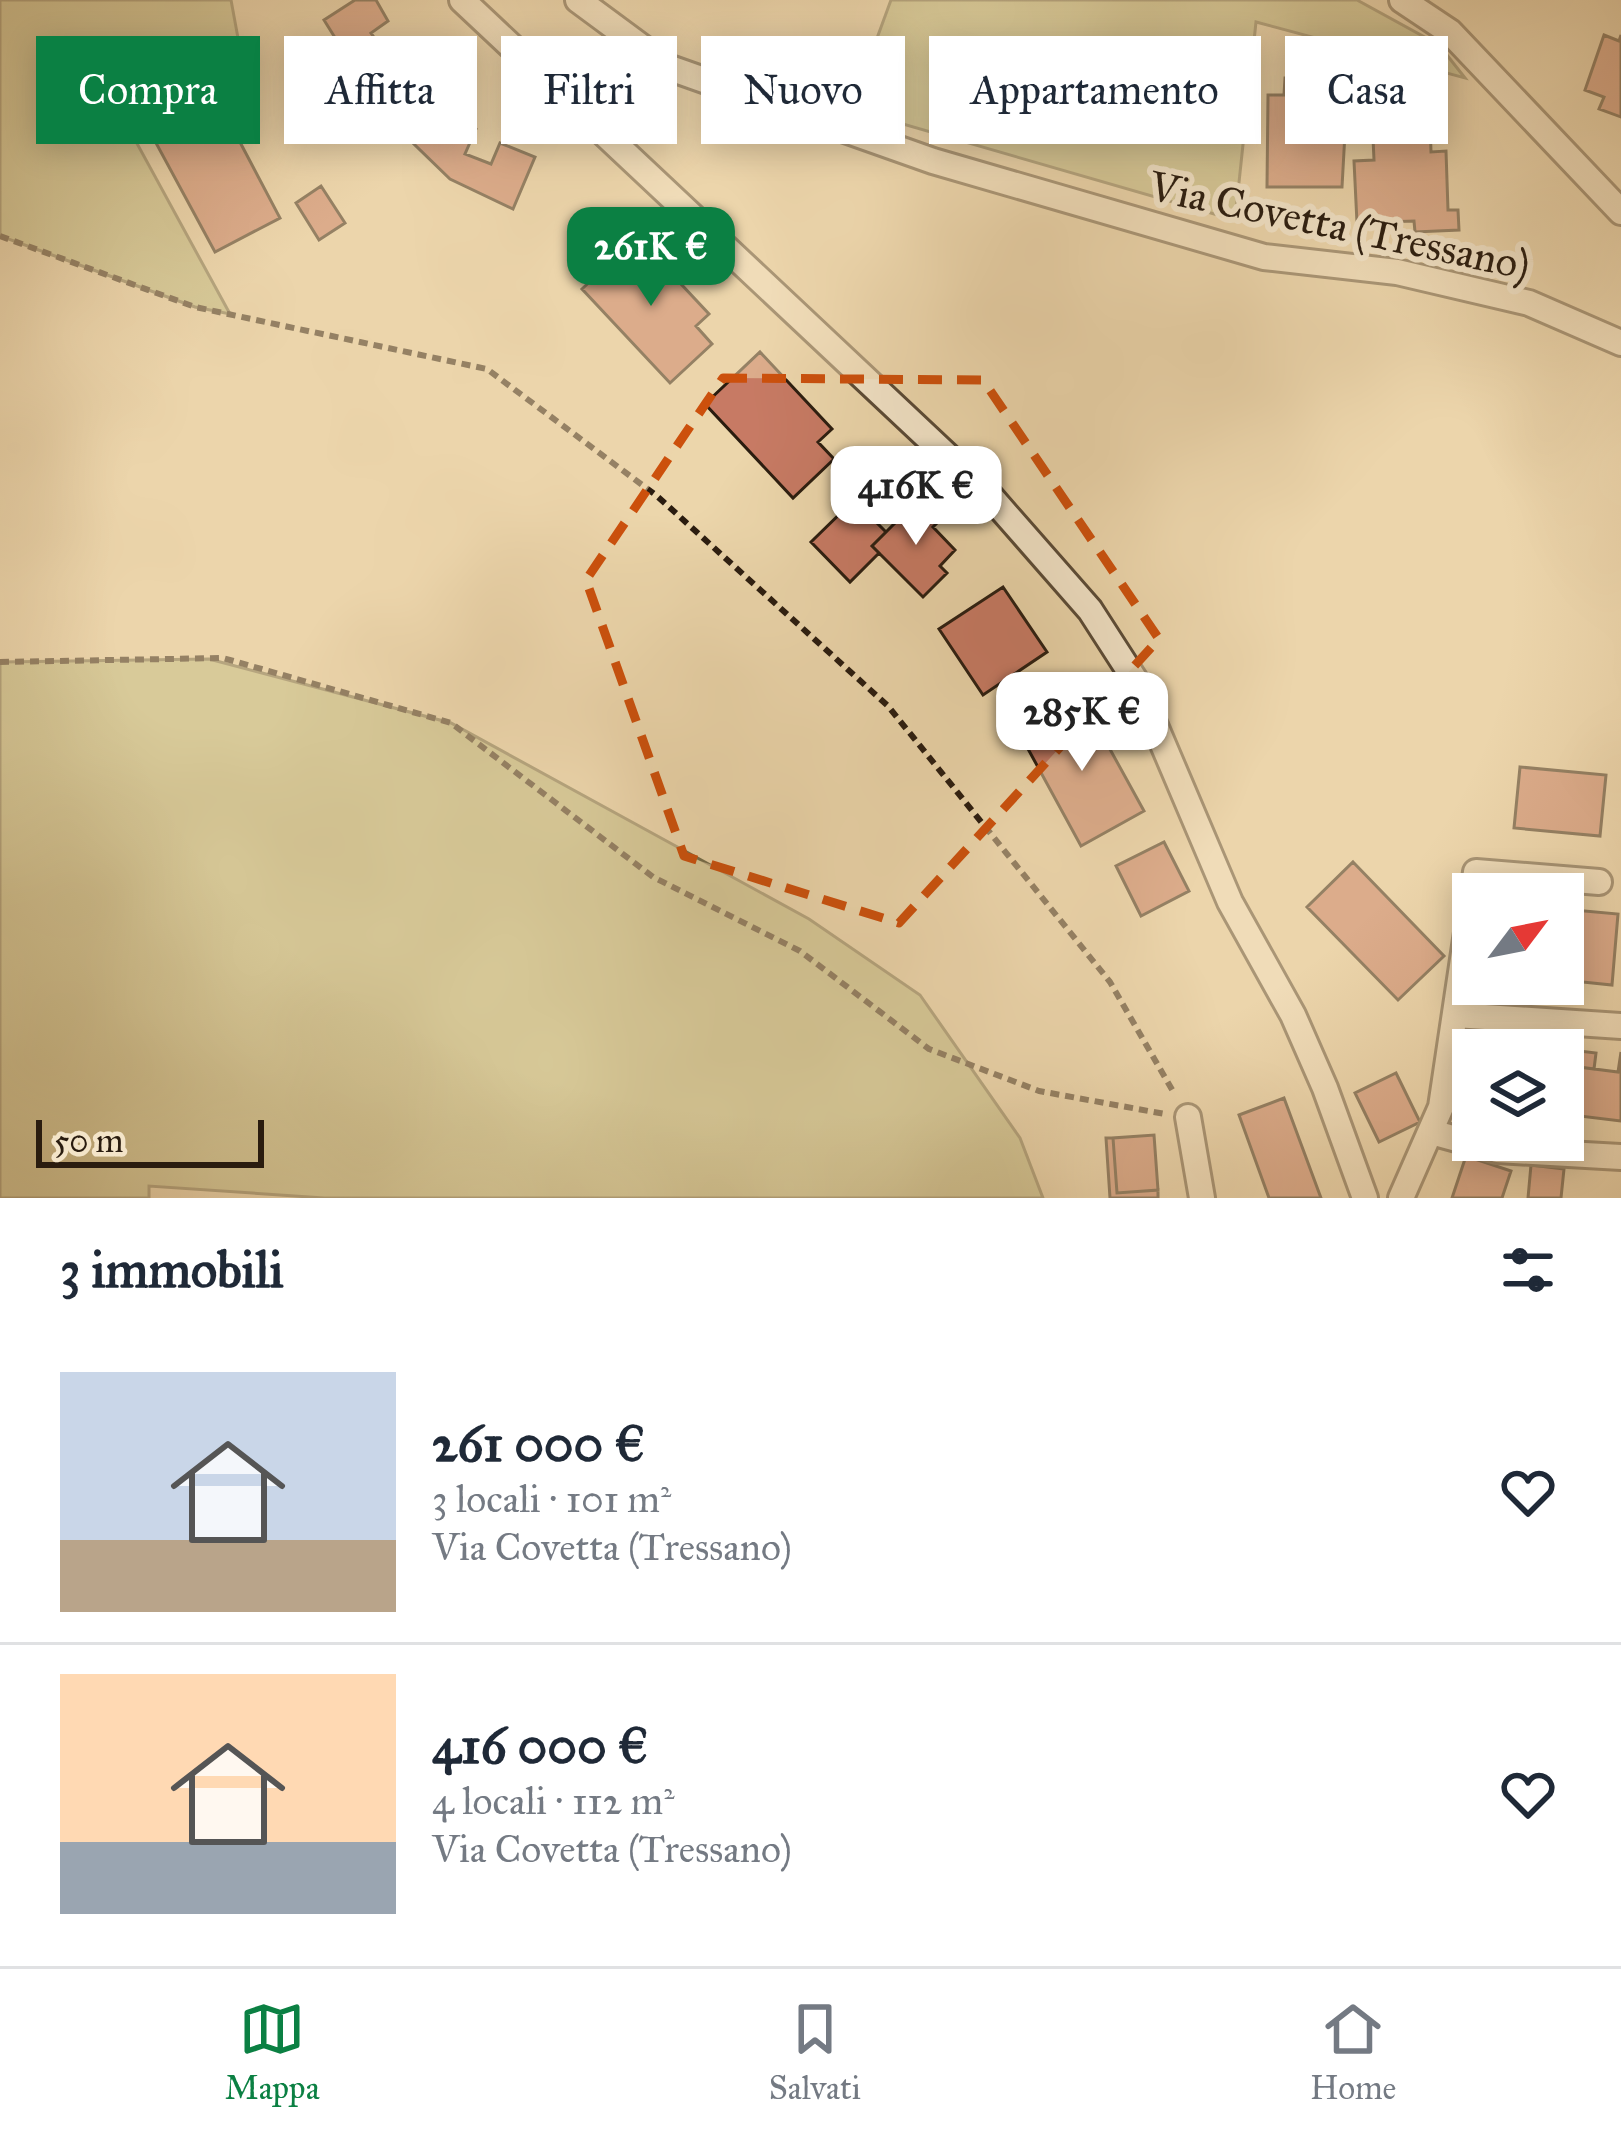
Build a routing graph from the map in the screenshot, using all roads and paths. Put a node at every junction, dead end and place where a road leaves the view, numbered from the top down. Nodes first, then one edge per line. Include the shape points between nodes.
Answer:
1 (462, 0) edge
2 (578, 0) edge
3 (1402, 0) edge
4 (1621, 212) edge
5 (0, 236) edge
6 (1621, 343) edge
7 (0, 662) edge
8 (1599, 882) dead end
9 (1455, 1015) junction
10 (1621, 1026) edge
11 (1188, 1117) junction
12 (1431, 1132) junction
13 (1621, 1157) edge
14 (1202, 1198) edge
15 (1365, 1198) edge
16 (1401, 1198) edge

1 - 15 street via 990,496 1090,610 1137,683 1230,902 1293,1015
2 - 6 street, Via Covetta (Tressano) via 670,68 933,161 1264,257 1396,272 1528,303
3 - 4 street via 1450,32
5 - 11 path via 195,307 488,369 657,496 888,706 1110,982
7 - 11 path via 223,658 451,723 653,877 800,951 929,1049 1039,1091
8 - 9 street via 1476,872
9 - 10 street
9 - 12 street
11 - 14 street
12 - 13 street via 1498,1150
12 - 16 street

